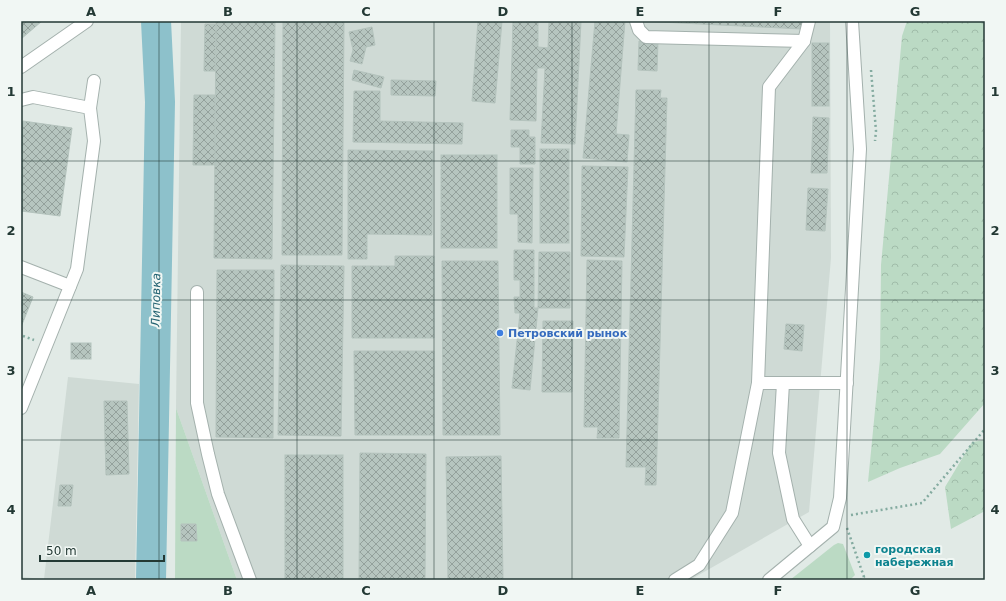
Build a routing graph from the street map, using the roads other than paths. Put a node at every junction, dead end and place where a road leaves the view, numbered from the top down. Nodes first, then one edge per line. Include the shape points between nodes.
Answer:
1 (87, 21) edge
2 (636, 21) edge
3 (809, 21) edge
4 (852, 21) edge
5 (804, 41) junction
6 (21, 67) edge
7 (94, 81) dead end
8 (21, 100) edge
9 (90, 108) junction
10 (21, 267) edge
11 (70, 286) junction
12 (197, 292) dead end
13 (783, 382) junction
14 (758, 383) junction
15 (847, 383) junction
16 (21, 408) edge
17 (810, 546) junction
18 (250, 580) edge
19 (675, 580) edge
20 (769, 580) edge

1 - 6 lane
2 - 5 lane via 639,30 646,37
3 - 5 lane
4 - 15 lane via 860,149
5 - 14 lane via 769,87
7 - 9 lane
8 - 9 lane via 33,97
9 - 11 lane via 94,141 77,269
10 - 11 lane
11 - 16 lane
12 - 18 lane via 197,403 218,494
13 - 14 lane
13 - 15 lane
13 - 17 lane via 779,453 793,519
14 - 19 lane via 732,513 699,565
15 - 17 lane via 840,498 833,527
17 - 20 lane

